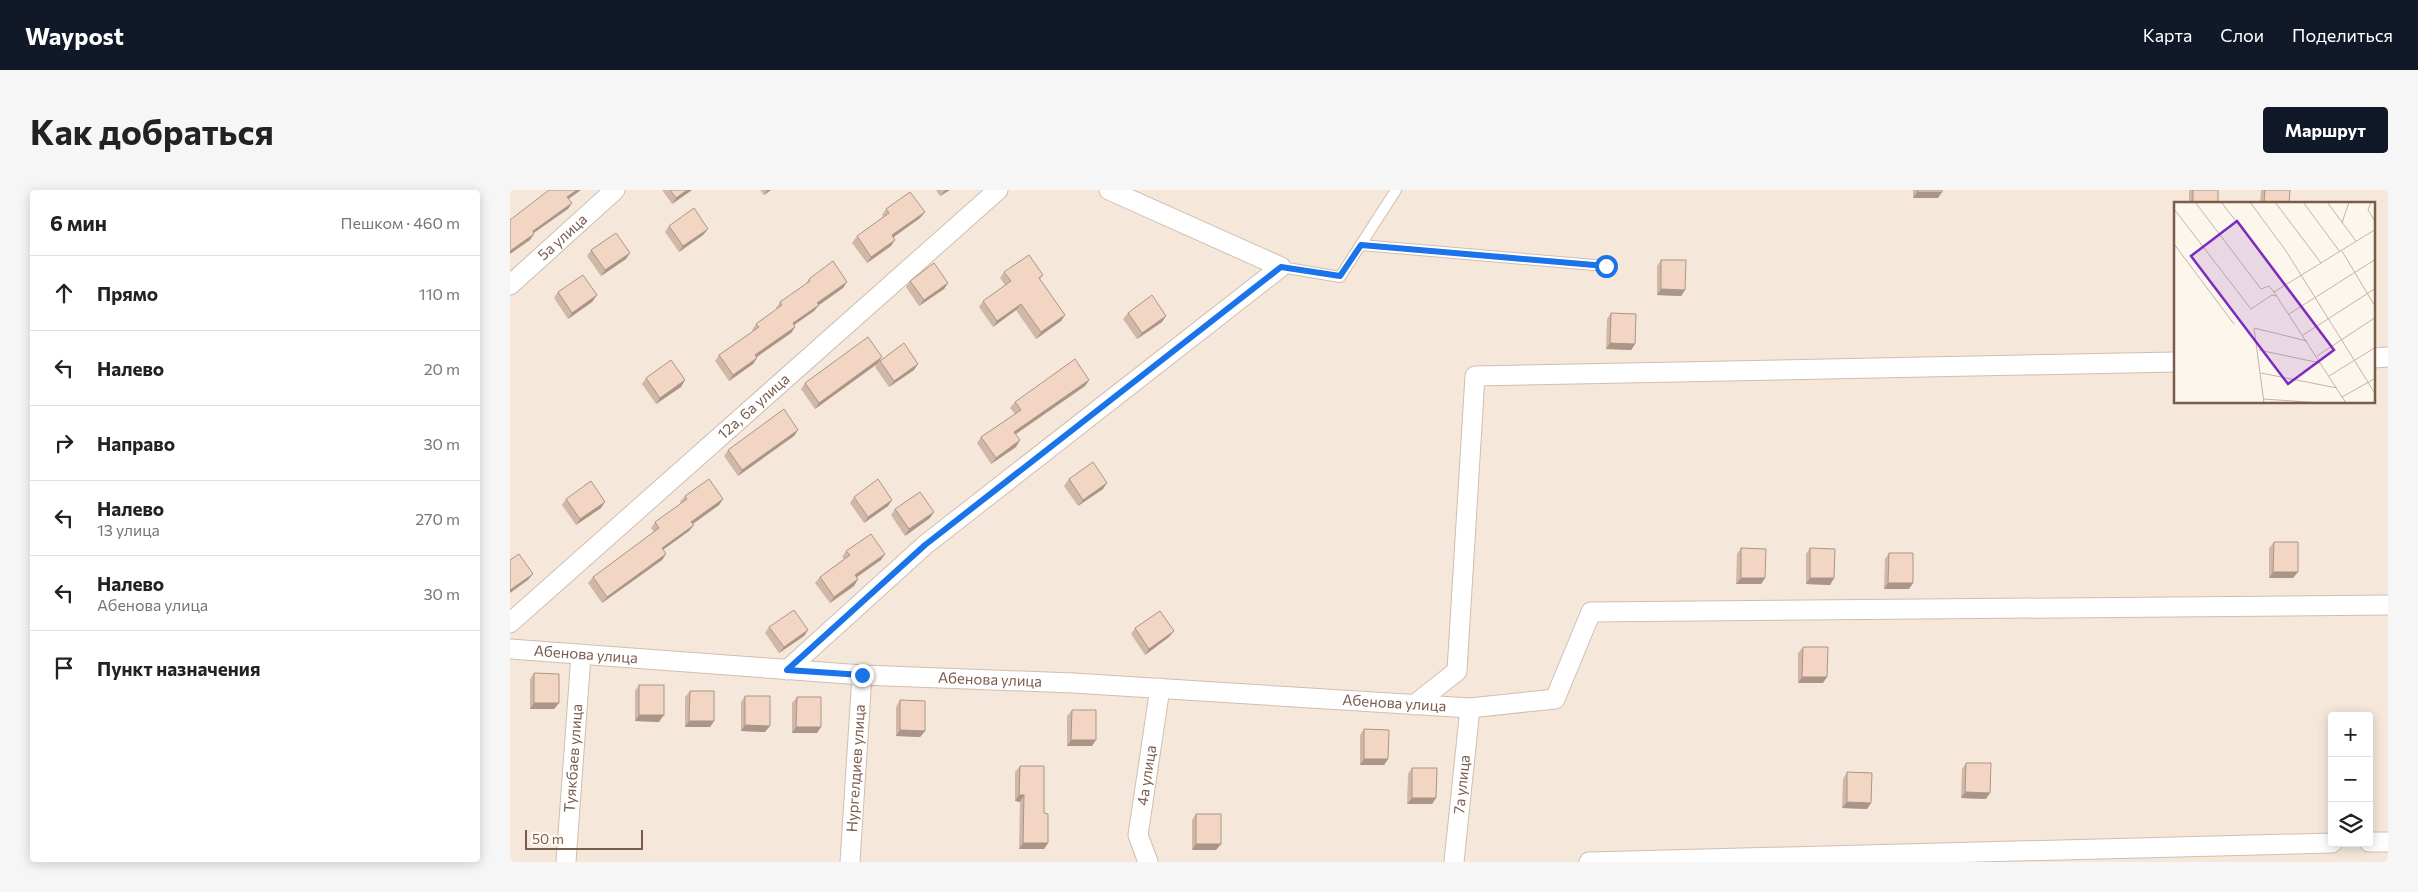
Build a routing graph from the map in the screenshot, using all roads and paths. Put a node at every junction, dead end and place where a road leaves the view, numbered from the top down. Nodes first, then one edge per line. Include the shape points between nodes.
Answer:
1 (615, 190) edge
2 (998, 190) edge
3 (1109, 190) edge
4 (1396, 190) edge
5 (1361, 245) junction
6 (1606, 266) dead end
7 (1281, 267) junction
8 (510, 285) edge
9 (2174, 362) edge
10 (2388, 605) edge
11 (510, 623) edge
12 (510, 649) edge
13 (581, 655) junction
14 (787, 670) junction
15 (862, 675) junction
16 (1160, 688) junction
17 (1414, 705) junction
18 (1470, 708) junction
19 (2373, 842) edge
20 (2388, 842) edge
21 (2328, 843) edge
22 (566, 862) edge
23 (850, 862) edge
24 (1148, 862) edge
25 (1454, 862) edge
26 (1589, 862) edge

1 - 8 street, 5а улица
2 - 11 street, 12а, 6а улица
3 - 7 street
4 - 5 lane
5 - 6 lane
5 - 7 lane via 1340,276
7 - 14 street via 925,545
9 - 17 street via 1475,376 1457,672
10 - 18 street, Абенова улица via 1591,612 1555,699
12 - 13 street, Абенова улица
13 - 14 street, Абенова улица
13 - 22 street, Туякбаев улица
14 - 15 street, Абенова улица
15 - 16 street, Абенова улица
15 - 23 street, Нургелдиев улица
16 - 17 street, Абенова улица
16 - 24 street, 4а улица via 1138,835
17 - 18 street, Абенова улица
18 - 25 street, 7а улица
19 - 20 street
21 - 26 street

